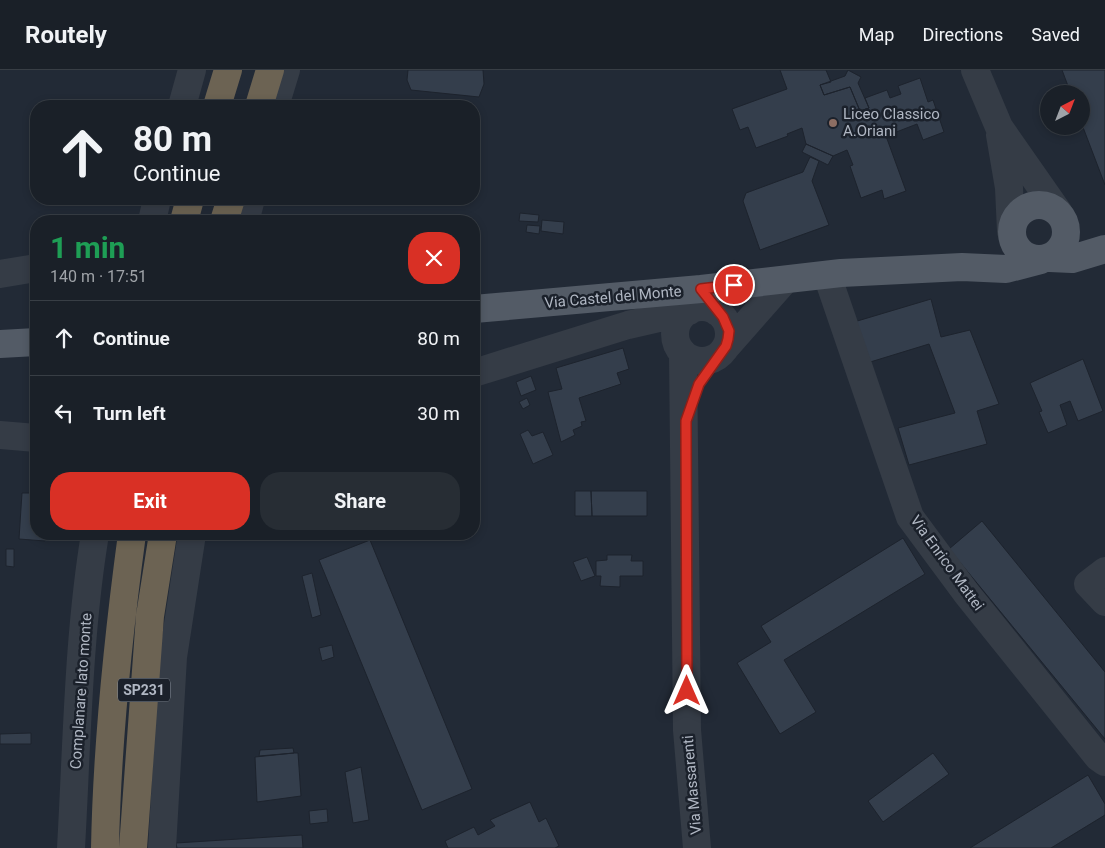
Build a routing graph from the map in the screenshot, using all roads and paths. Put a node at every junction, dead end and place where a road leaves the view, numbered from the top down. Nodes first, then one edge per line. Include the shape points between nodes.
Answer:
1 (228, 70) edge
2 (270, 70) edge
3 (286, 70) edge
4 (975, 70) edge
5 (191, 71) edge
6 (184, 100) edge
7 (219, 100) edge
8 (260, 100) edge
9 (278, 100) edge
10 (999, 127) junction
11 (1062, 219) junction
12 (1011, 231) junction
13 (1105, 247) edge
14 (1045, 259) junction
15 (962, 267) junction
16 (30, 269) edge
17 (0, 274) edge
18 (827, 275) junction
19 (785, 280) junction
20 (695, 300) junction
21 (480, 308) edge
22 (30, 342) edge
23 (0, 344) edge
24 (721, 352) junction
25 (684, 353) junction
26 (480, 371) edge
27 (686, 421) junction
28 (0, 435) edge
29 (30, 438) edge
30 (94, 540) edge
31 (131, 540) edge
32 (162, 540) edge
33 (191, 540) edge
34 (1105, 571) edge
35 (1105, 602) edge
36 (1105, 762) edge
37 (70, 848) edge
38 (106, 848) edge
39 (132, 848) edge
40 (162, 848) edge
41 (697, 848) edge

1 - 7 highway
2 - 8 highway
3 - 9 street
4 - 10 street
5 - 6 street
10 - 11 street
10 - 12 street via 1009,188
11 - 12 main road, Via Castel del Monte via 1043,205 1026,208 1018,214
11 - 13 main road, Via Castel del Monte via 1089,240
11 - 14 main road via 1066,238 1063,246
12 - 14 main road, Via Castel del Monte via 1012,240 1023,255
12 - 15 main road, Via Castel del Monte via 995,250 980,261
13 - 14 main road, Via Castel del Monte via 1072,259
14 - 15 main road, Via Castel del Monte via 1006,270
15 - 18 main road, Via Castel del Monte
16 - 17 street
18 - 19 main road, Via Castel del Monte
18 - 36 street, Via Enrico Mattei via 910,517 967,594
19 - 20 main road, Via Castel del Monte
19 - 24 street
20 - 21 main road, Via Castel del Monte
20 - 24 street via 723,317 729,331
20 - 25 street via 676,330 676,339
20 - 26 street via 628,325
22 - 23 main road
24 - 25 street via 699,361
24 - 27 street via 699,384
25 - 27 street, Via Massarenti
27 - 41 street, Via Massarenti via 687,730
28 - 29 street
30 - 37 street, Complanare lato monte
31 - 38 highway, SP231 via 107,772
32 - 39 highway, SP231 via 150,616
33 - 40 street via 173,658
34 - 35 street via 1088,584

